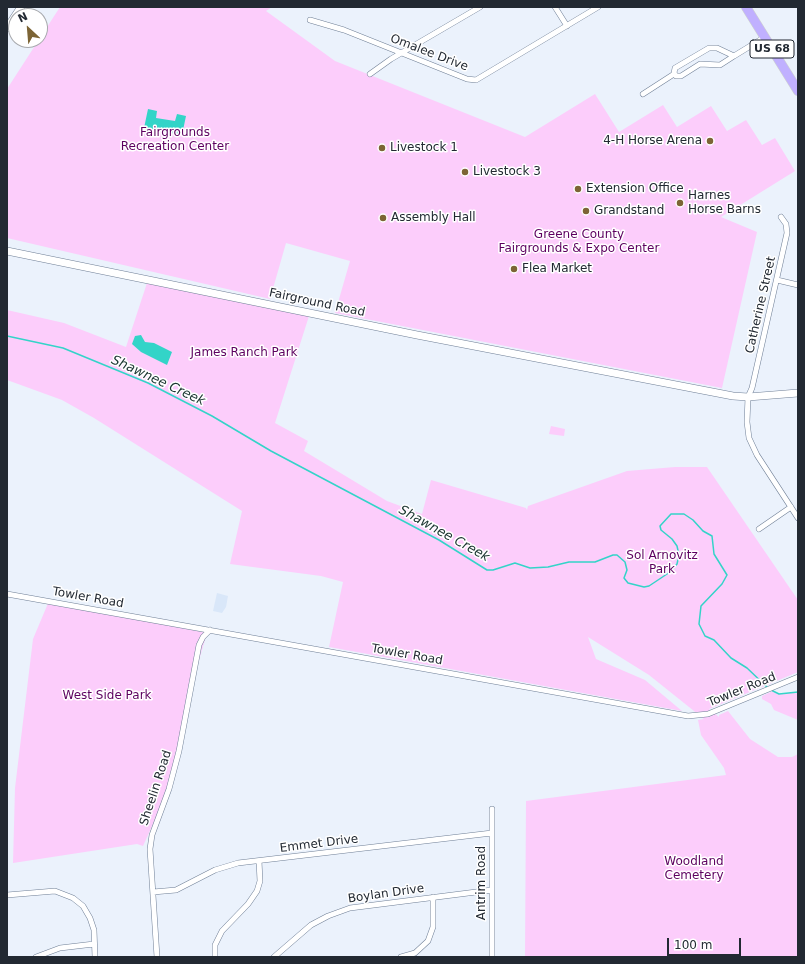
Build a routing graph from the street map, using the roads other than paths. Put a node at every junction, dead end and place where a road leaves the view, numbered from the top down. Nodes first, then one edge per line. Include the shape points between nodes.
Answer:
1 (21, 7) edge
2 (480, 7) edge
3 (555, 7) edge
4 (598, 7) edge
5 (746, 7) edge
6 (310, 20) dead end
7 (567, 26) junction
8 (7, 28) edge
9 (765, 37) junction
10 (403, 53) junction
11 (734, 56) junction
12 (370, 74) dead end
13 (674, 74) junction
14 (798, 91) edge
15 (643, 94) dead end
16 (782, 217) dead end
17 (7, 251) edge
18 (778, 280) junction
19 (798, 285) edge
20 (798, 393) edge
21 (748, 397) junction
22 (791, 507) junction
23 (798, 518) edge
24 (759, 529) dead end
25 (7, 594) edge
26 (210, 630) junction
27 (798, 677) edge
28 (492, 808) dead end
29 (492, 833) junction
30 (258, 861) junction
31 (492, 890) junction
32 (153, 892) junction
33 (7, 895) edge
34 (433, 897) junction
35 (94, 944) junction
36 (36, 957) edge
37 (95, 957) edge
38 (157, 957) edge
39 (215, 957) edge
40 (274, 957) edge
41 (401, 957) edge
42 (492, 957) edge

1 - 8 street
2 - 10 street
3 - 7 street
4 - 7 street, Omalee Drive
5 - 9 highway, US 68
6 - 10 street, Omalee Drive
7 - 10 street, Omalee Drive via 476,80 467,79
9 - 11 street
9 - 14 highway, US 68
10 - 12 street
11 - 13 street via 720,65 700,64 680,76
11 - 13 street via 717,48 709,48 675,68
13 - 15 street
16 - 18 street, Catherine Street via 788,233
17 - 21 street, Fairground Road via 417,335
18 - 19 street
18 - 21 street, Catherine Street
20 - 21 street, Fairground Road
21 - 22 street, Catherine Street via 747,431 753,448
22 - 23 street, Catherine Street
22 - 24 street
25 - 26 street, Towler Road
26 - 27 street, Towler Road via 688,716 708,714
26 - 32 street, Sheelin Road via 199,645 179,751 169,789 152,835 150,849
28 - 29 street, Antrim Road
29 - 30 street, Emmet Drive
29 - 31 street, Antrim Road
30 - 32 street, Emmet Drive via 223,867 176,890
30 - 39 street via 260,881 257,891 222,930 216,945
31 - 34 street, Boylan Drive
31 - 42 street, Antrim Road
32 - 38 street, Sheelin Road
33 - 35 street via 55,891 70,896 82,906 90,918
34 - 40 street, Boylan Drive via 364,905 337,912 304,930
34 - 41 street via 433,927 428,941 415,953
35 - 36 street via 60,948
35 - 37 street

